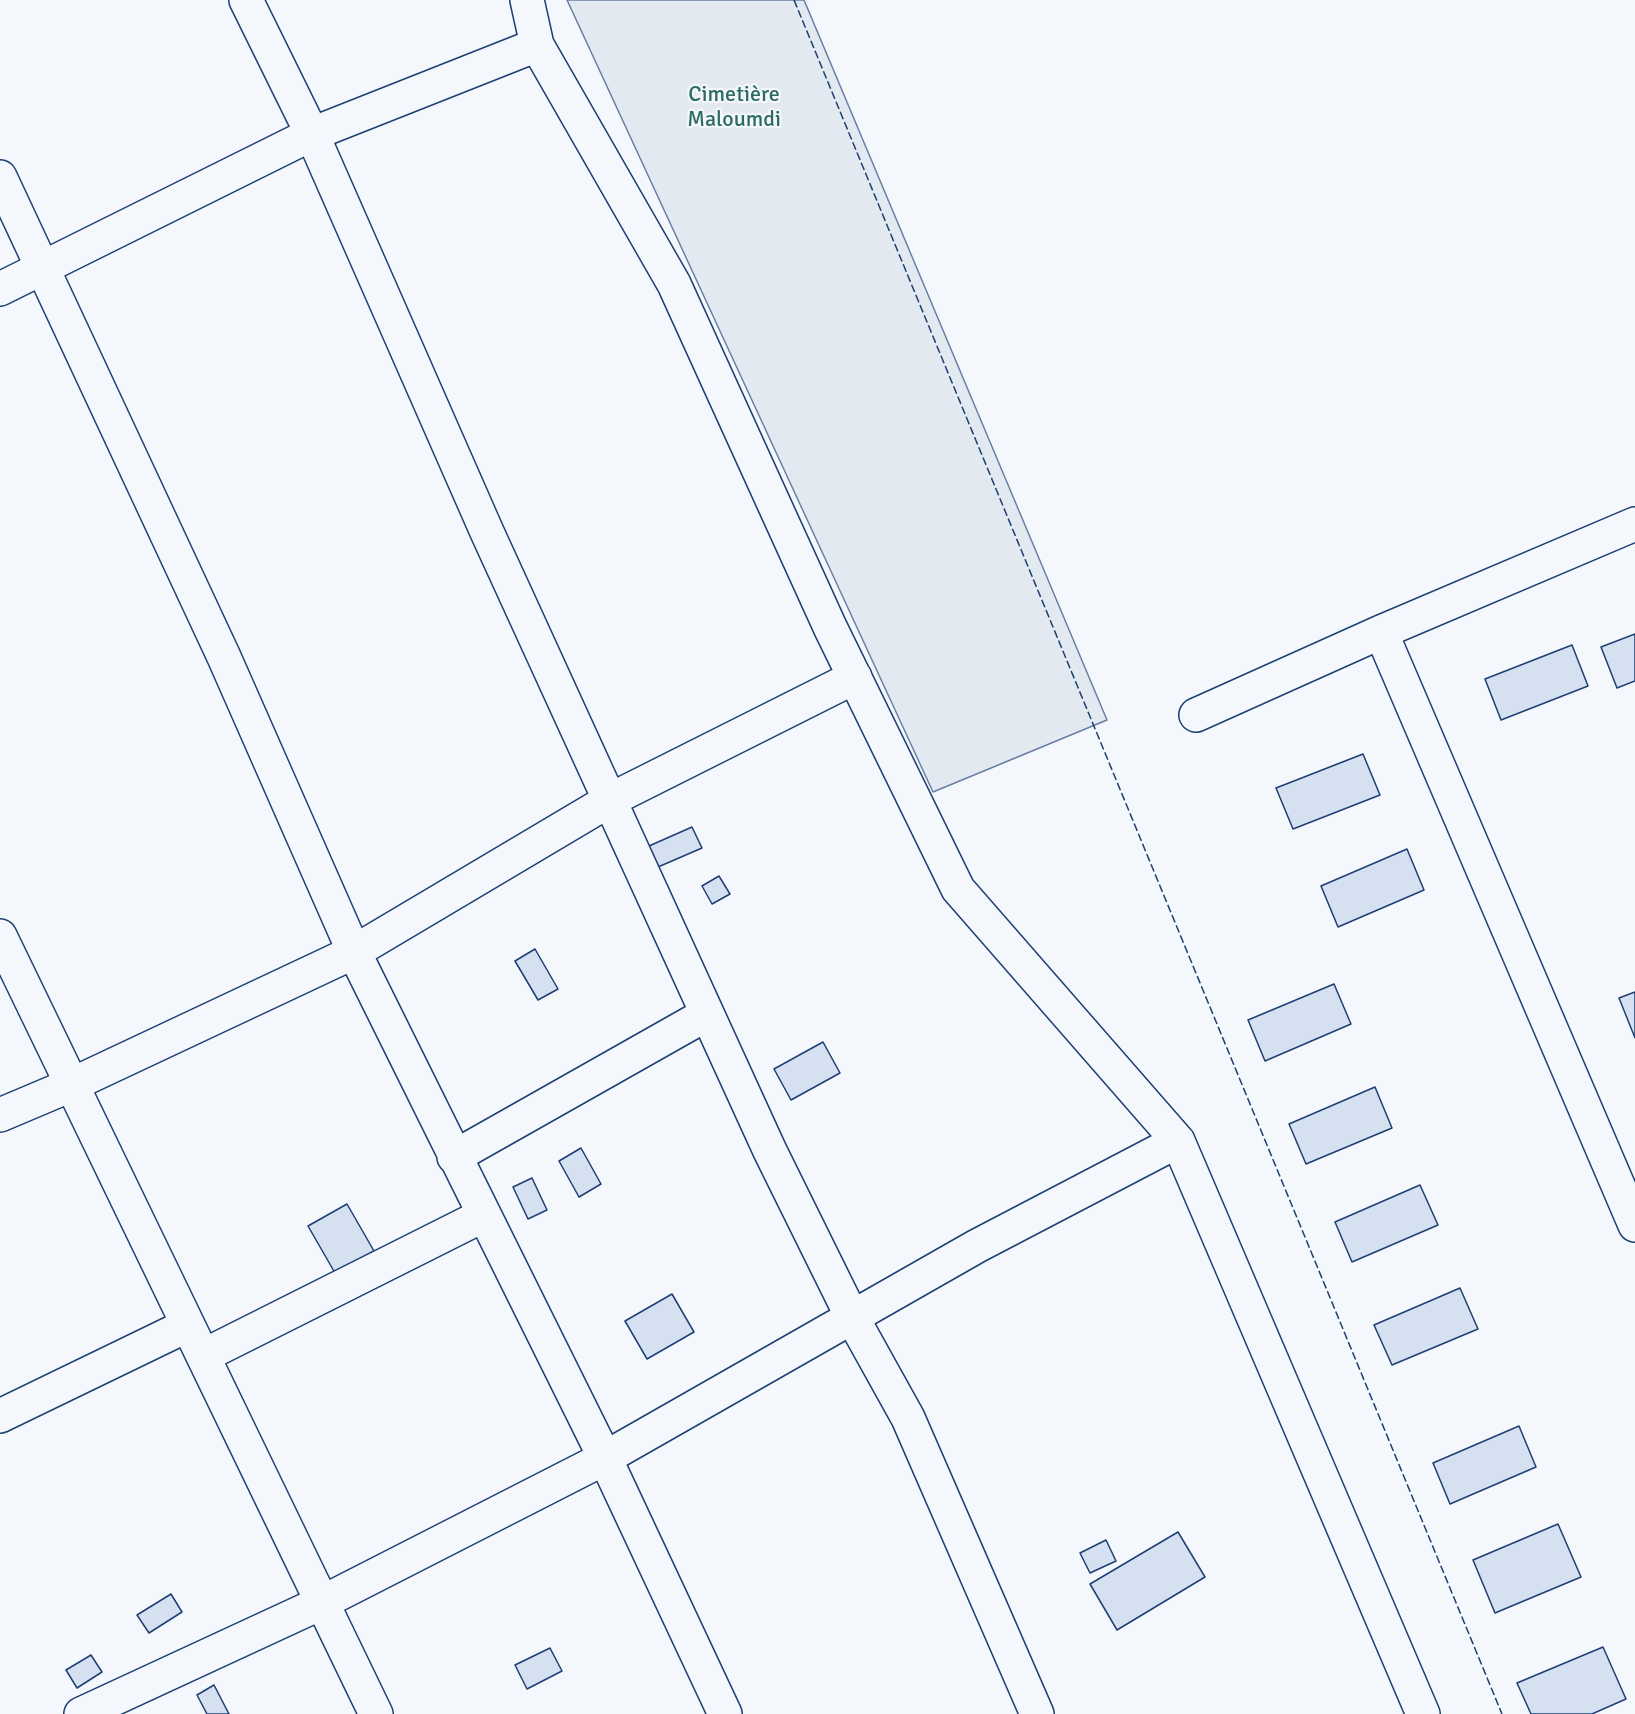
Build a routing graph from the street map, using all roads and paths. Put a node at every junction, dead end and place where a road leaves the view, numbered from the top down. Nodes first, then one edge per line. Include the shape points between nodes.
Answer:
1 (246, 0) edge
2 (527, 0) edge
3 (537, 45) junction
4 (312, 134) junction
5 (0, 177) edge
6 (43, 270) junction
7 (0, 289) edge
8 (1635, 524) edge
9 (1381, 632) junction
10 (855, 677) junction
11 (1196, 714) dead end
12 (610, 800) junction
13 (0, 936) edge
14 (354, 952) junction
15 (707, 1014) junction
16 (71, 1084) junction
17 (0, 1115) edge
18 (1178, 1141) junction
19 (454, 1157) junction
20 (484, 1215) junction
21 (1635, 1225) edge
22 (854, 1318) junction
23 (188, 1325) junction
24 (203, 1356) junction
25 (0, 1416) edge
26 (605, 1458) junction
27 (321, 1603) junction
28 (81, 1714) edge
29 (376, 1714) edge
30 (725, 1714) edge
31 (1037, 1714) edge
32 (1423, 1714) edge

1 - 4 street
2 - 3 street
3 - 4 street
3 - 10 street via 674,284
4 - 6 street
4 - 12 street
5 - 6 street
6 - 7 street
6 - 14 street via 224,657
8 - 9 street
9 - 11 street
9 - 21 street
10 - 12 street
10 - 18 street via 958,889
12 - 14 street
12 - 15 street
13 - 16 street
14 - 16 street
14 - 19 street
15 - 19 street
15 - 22 street
16 - 17 street
16 - 23 street
18 - 22 street via 977,1246
18 - 32 street
19 - 20 street
20 - 24 street
20 - 26 street
22 - 26 street
22 - 31 street via 908,1418
23 - 24 street
23 - 25 street
24 - 27 street
26 - 27 street
26 - 30 street
27 - 28 street
27 - 29 street

